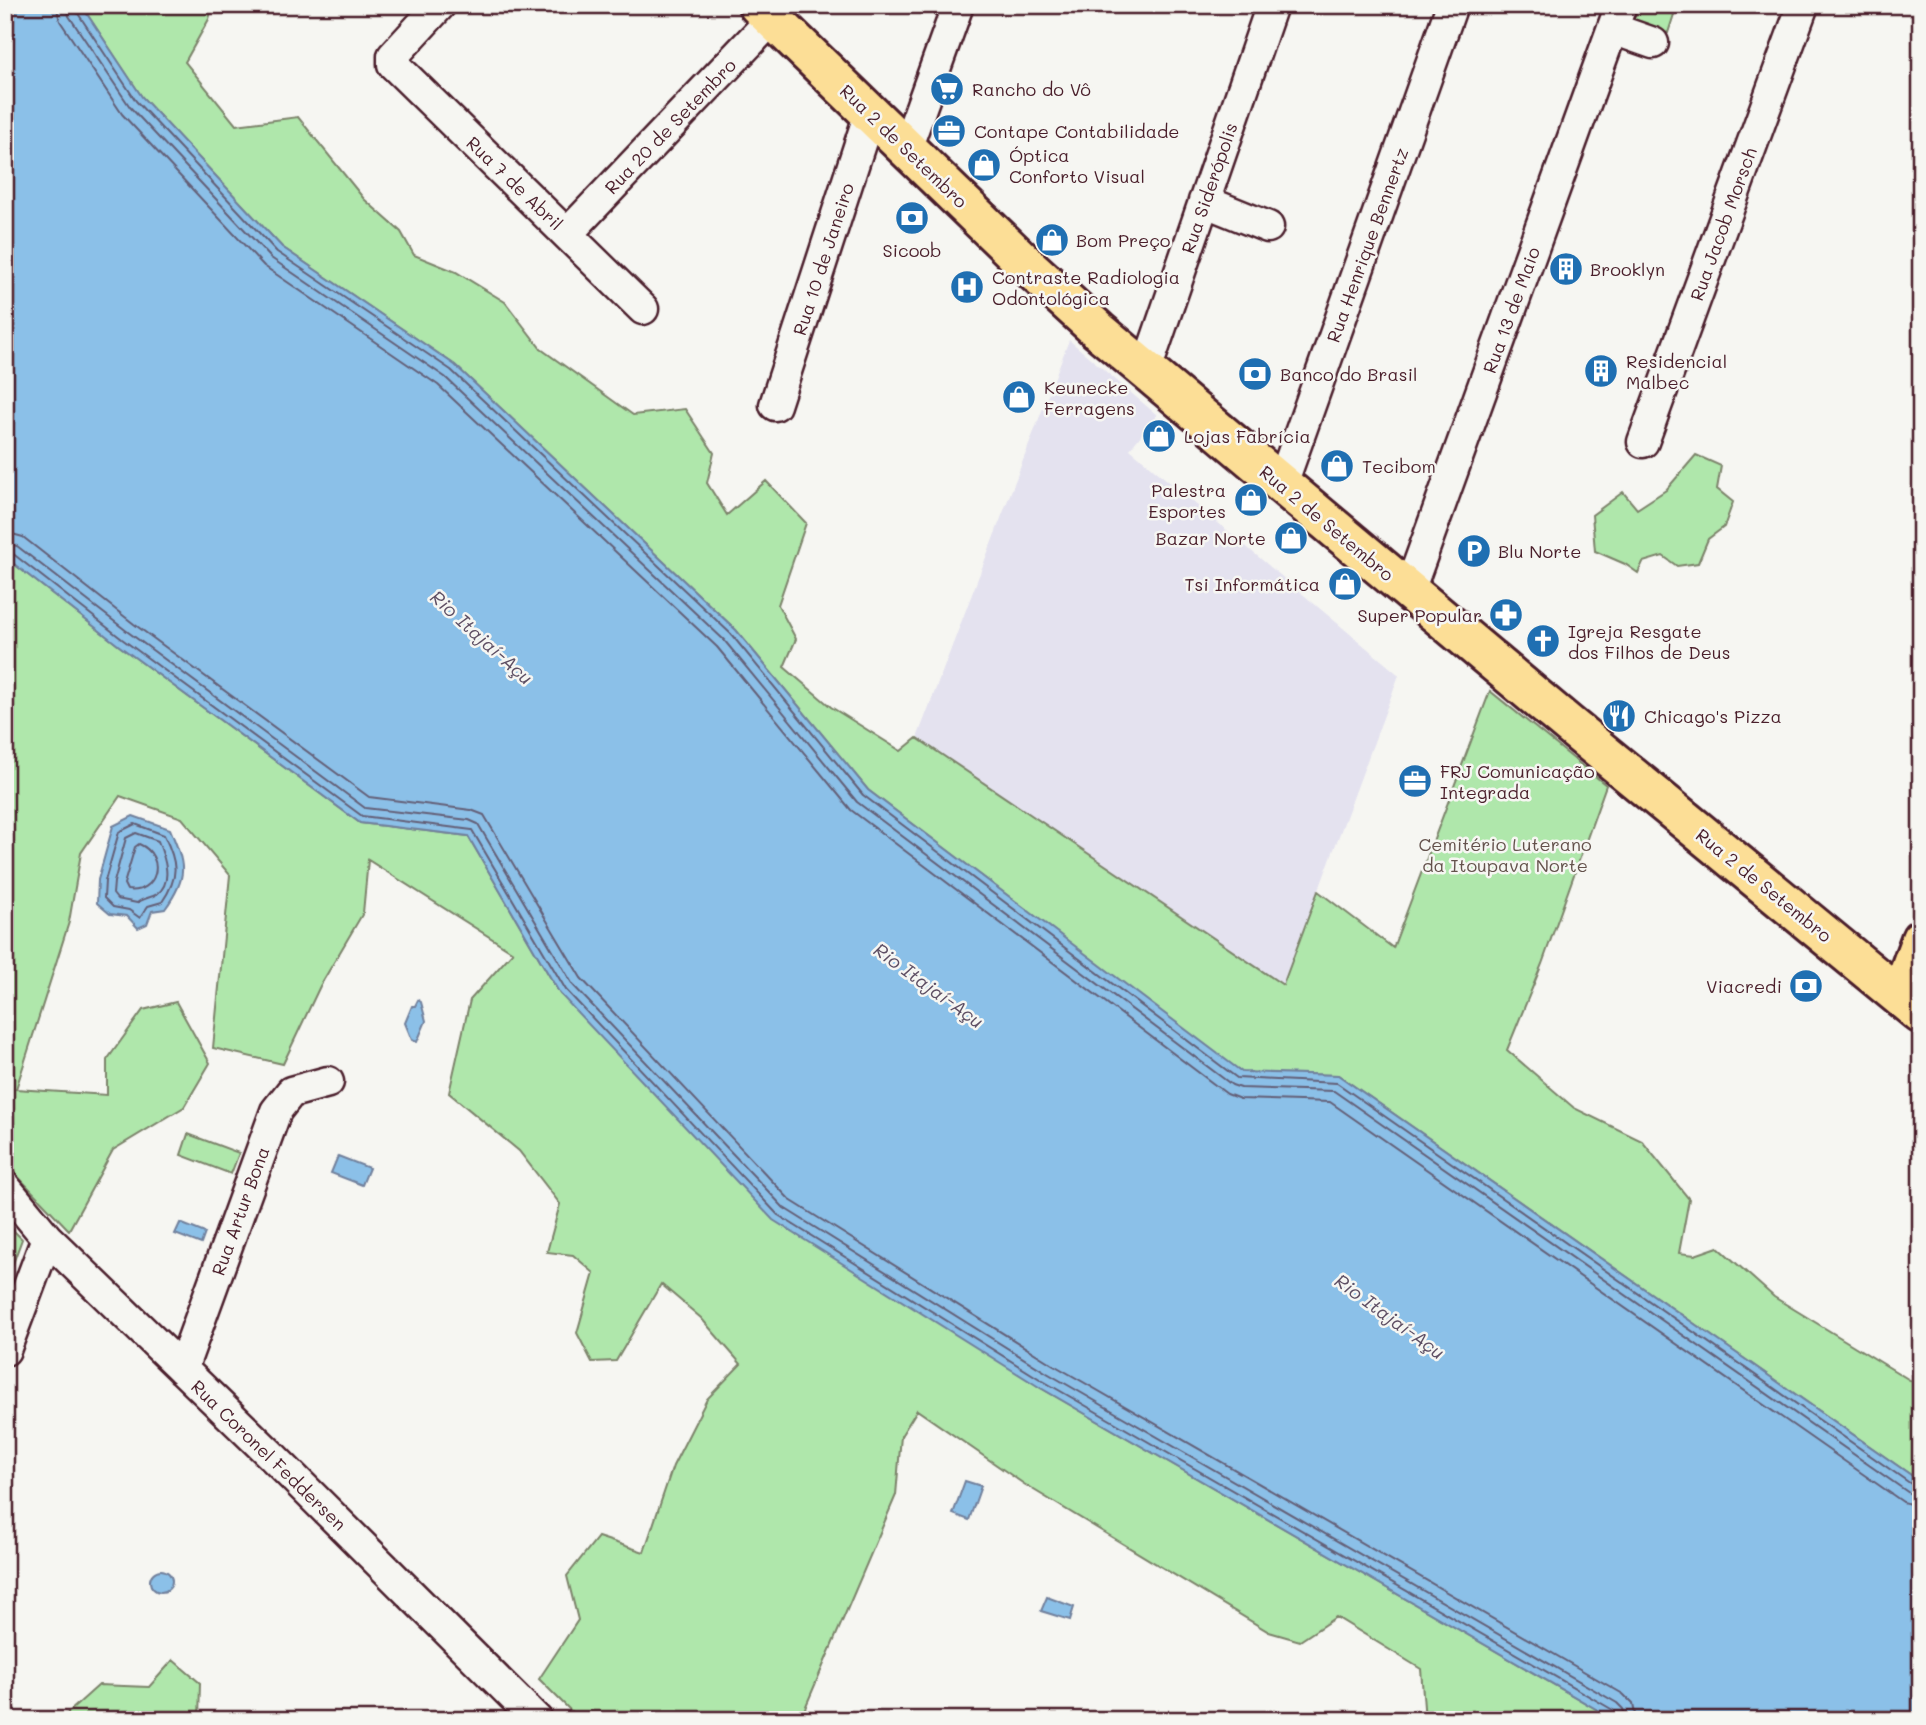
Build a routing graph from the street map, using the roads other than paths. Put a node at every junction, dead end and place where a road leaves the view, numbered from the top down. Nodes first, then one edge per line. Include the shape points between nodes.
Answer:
1 (958, 5) edge
2 (1272, 5) edge
3 (1452, 5) edge
4 (1803, 5) edge
5 (424, 11) edge
6 (765, 12) edge
7 (1617, 17) edge
8 (1653, 43) dead end
9 (870, 113) junction
10 (906, 149) junction
11 (1204, 201) junction
12 (1268, 227) dead end
13 (568, 233) junction
14 (643, 309) dead end
15 (1146, 370) junction
16 (775, 404) dead end
17 (1643, 442) dead end
18 (1282, 484) junction
19 (1409, 591) junction
20 (1921, 939) edge
21 (1910, 1005) edge
22 (328, 1082) dead end
23 (5, 1187) edge
24 (47, 1238) junction
25 (5, 1350) edge
26 (182, 1369) junction
27 (537, 1720) edge

1 - 10 street
2 - 11 street, Rua Siderópolis
3 - 18 street, Rua Henrique Bennertz
4 - 17 street, Rua Jacob Morsch
5 - 13 street, Rua 7 de Abril via 393,56 393,64
6 - 9 main road, Rua 2 de Setembro
6 - 13 street, Rua 20 de Setembro
7 - 8 street, Rua 13 de Maio
7 - 19 street, Rua 13 de Maio
9 - 10 main road, Rua 2 de Setembro
9 - 16 street, Rua 10 de Janeiro
10 - 15 main road, Rua 2 de Setembro via 1030,268
11 - 12 street
11 - 15 street, Rua Siderópolis
13 - 14 street, Rua 7 de Abril
15 - 18 main road, Rua 2 de Setembro
18 - 19 main road, Rua 2 de Setembro
19 - 21 main road, Rua 2 de Setembro
20 - 21 main road
22 - 26 street, Rua Artur Bona via 292,1092 276,1111
23 - 24 street, Rua Coronel Feddersen
24 - 25 street
24 - 26 street, Rua Coronel Feddersen
26 - 27 street, Rua Coronel Feddersen

